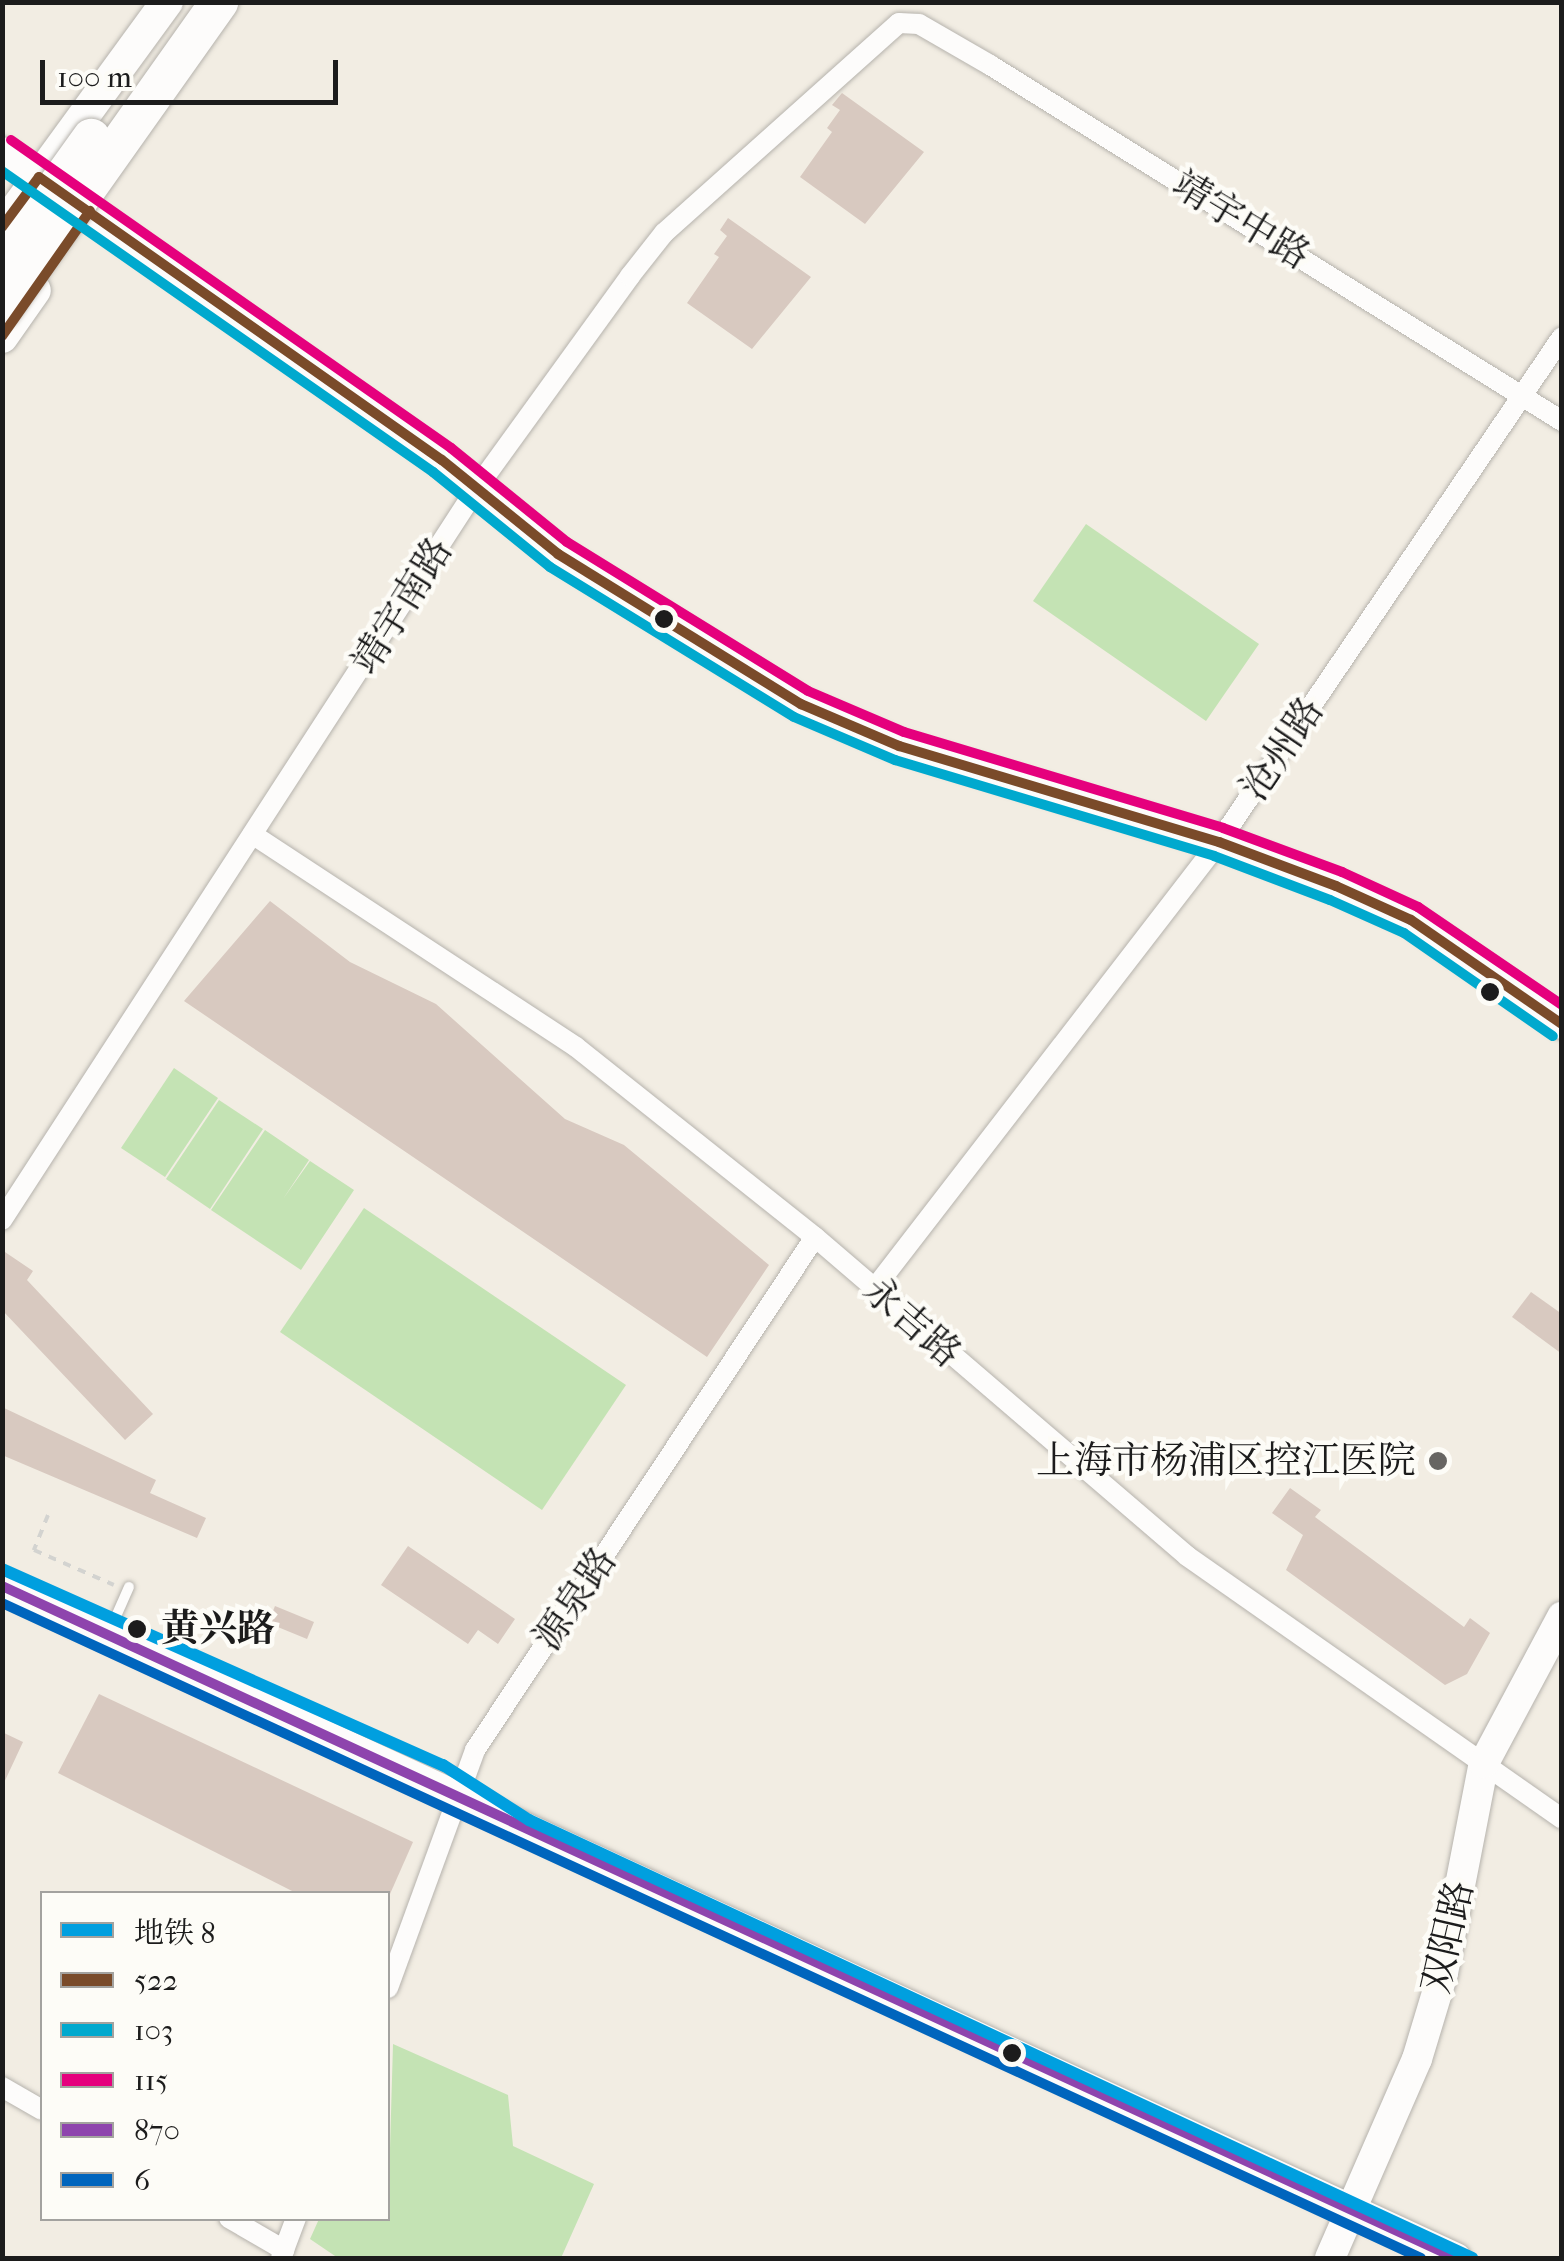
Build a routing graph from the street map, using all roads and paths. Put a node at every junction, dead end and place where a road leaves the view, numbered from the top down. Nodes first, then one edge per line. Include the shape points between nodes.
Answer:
1 (166, 2) edge
2 (190, 2) edge
3 (218, 2) edge
4 (235, 2) edge
5 (918, 24) joint
6 (2, 152) edge
7 (39, 177) junction
8 (90, 211) junction
9 (2, 228) edge
10 (2, 262) edge
11 (2, 309) edge
12 (2, 337) edge
13 (1562, 337) edge
14 (1521, 396) junction
15 (1562, 421) edge
16 (476, 490) junction
17 (255, 836) junction
18 (1219, 842) junction
19 (1562, 1024) edge
20 (2, 1220) edge
21 (815, 1237) junction
22 (874, 1289) junction
23 (48, 1515) dead end
24 (2, 1586) edge
25 (128, 1589) joint
26 (1562, 1617) edge
27 (108, 1635) junction
28 (1484, 1763) junction
29 (458, 1798) junction
30 (1562, 1819) edge
31 (390, 1983) edge
32 (2, 2086) edge
33 (40, 2109) edge
34 (1352, 2214) junction
35 (233, 2221) edge
36 (295, 2221) edge
37 (282, 2254) edge
38 (1330, 2258) edge
39 (1456, 2258) edge

1 - 7 main road
2 - 10 highway, bridge
3 - 11 highway, bridge
4 - 8 main road
5 - 14 street, 靖宇中路
5 - 16 street, 靖宇南路 via 890,27 664,233
6 - 7 street
7 - 8 street
7 - 9 main road
8 - 12 main road
8 - 16 street
13 - 14 street, 沧州路
14 - 15 street, 靖宇中路
14 - 18 street, 沧州路
16 - 17 street, 靖宇南路
16 - 18 street via 663,624 801,704 899,746
17 - 20 street, 靖宇南路
17 - 21 street, 永吉路 via 576,1047
18 - 19 street via 1410,920
18 - 22 street, 沧州路
21 - 22 street, 永吉路
21 - 29 street, 源泉路 via 481,1741
22 - 28 street, 永吉路 via 1187,1556
23 - 25 path via 34,1550
24 - 27 street
25 - 27 lane
26 - 28 street, 双阳路
27 - 29 street
28 - 30 street, 永吉路
28 - 34 street, 双阳路 via 1442,1973 1417,2059
29 - 31 street, 源泉路
29 - 34 street
32 - 33 street
34 - 38 street, 双阳路
34 - 39 street
35 - 37 street
36 - 37 street

